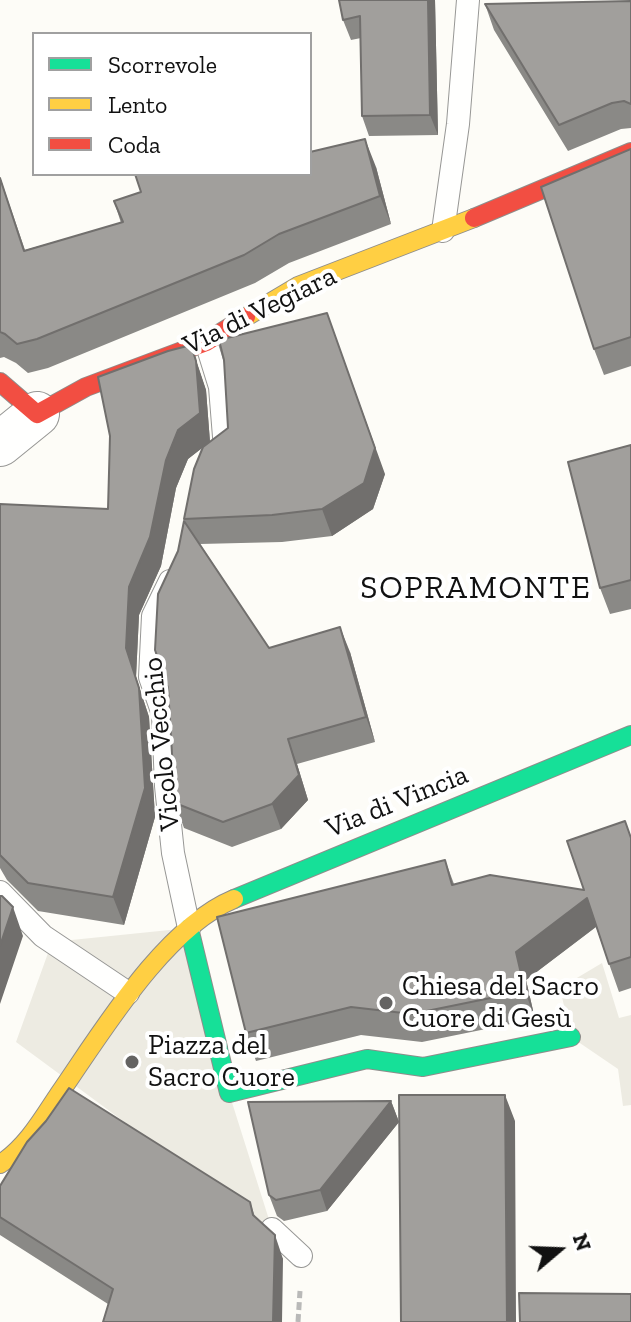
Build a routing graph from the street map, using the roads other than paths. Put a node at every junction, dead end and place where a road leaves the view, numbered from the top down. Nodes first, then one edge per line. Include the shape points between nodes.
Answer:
1 (468, 0) edge
2 (631, 152) edge
3 (443, 231) junction
4 (206, 342) junction
5 (0, 382) edge
6 (37, 414) junction
7 (0, 444) edge
8 (201, 464) edge
9 (177, 557) edge
10 (631, 735) edge
11 (0, 892) edge
12 (189, 928) junction
13 (128, 993) junction
14 (571, 1037) dead end
15 (0, 1164) edge
16 (272, 1229) edge
17 (301, 1256) dead end

1 - 3 lane
2 - 3 street, Via di Vegiara
3 - 4 street, Via di Vegiara via 298,286
4 - 6 street, Via di Vegiara via 86,387
4 - 8 lane via 220,387 225,449
5 - 6 street
6 - 7 street
9 - 12 lane, Vicolo Vecchio via 153,616 150,677 163,714 173,853
10 - 12 street, Via di Vincia via 215,907
11 - 13 lane via 43,936
12 - 13 street
12 - 14 street via 229,1093 367,1059 423,1067
13 - 15 street via 34,1131
16 - 17 lane

